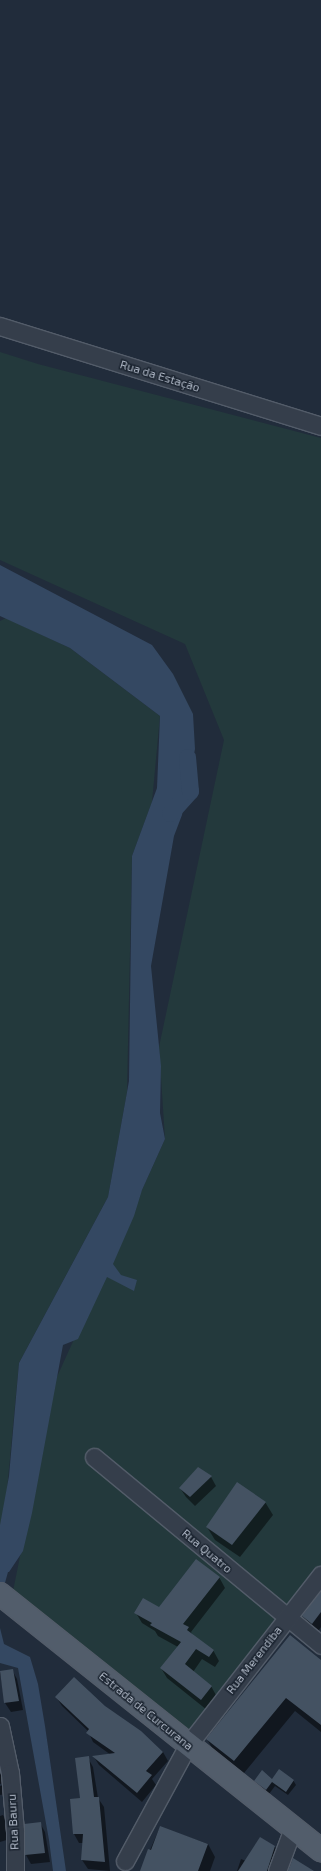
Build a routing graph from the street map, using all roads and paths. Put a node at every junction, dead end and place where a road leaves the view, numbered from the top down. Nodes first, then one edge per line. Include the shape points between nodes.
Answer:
1 (0, 326) edge
2 (321, 426) edge
3 (94, 1457) dead end
4 (321, 1575) edge
5 (0, 1594) edge
6 (287, 1617) junction
7 (321, 1645) edge
8 (0, 1726) edge
9 (188, 1745) junction
10 (293, 1828) junction
11 (321, 1850) edge
12 (126, 1861) dead end
13 (15, 1871) edge
14 (277, 1871) edge

1 - 2 street, Rua da Estação
3 - 6 street, Rua Quatro
4 - 6 street, Rua Merendiba
5 - 9 main road, Estrada de Curcurana
6 - 7 street, Rua Quatro
6 - 9 street, Rua Merendiba
8 - 13 street, Rua Bauru via 10,1773 15,1830
9 - 10 main road, Estrada de Curcurana
9 - 12 street, Rua Merendiba
10 - 11 main road, Estrada de Curcurana
10 - 14 street

